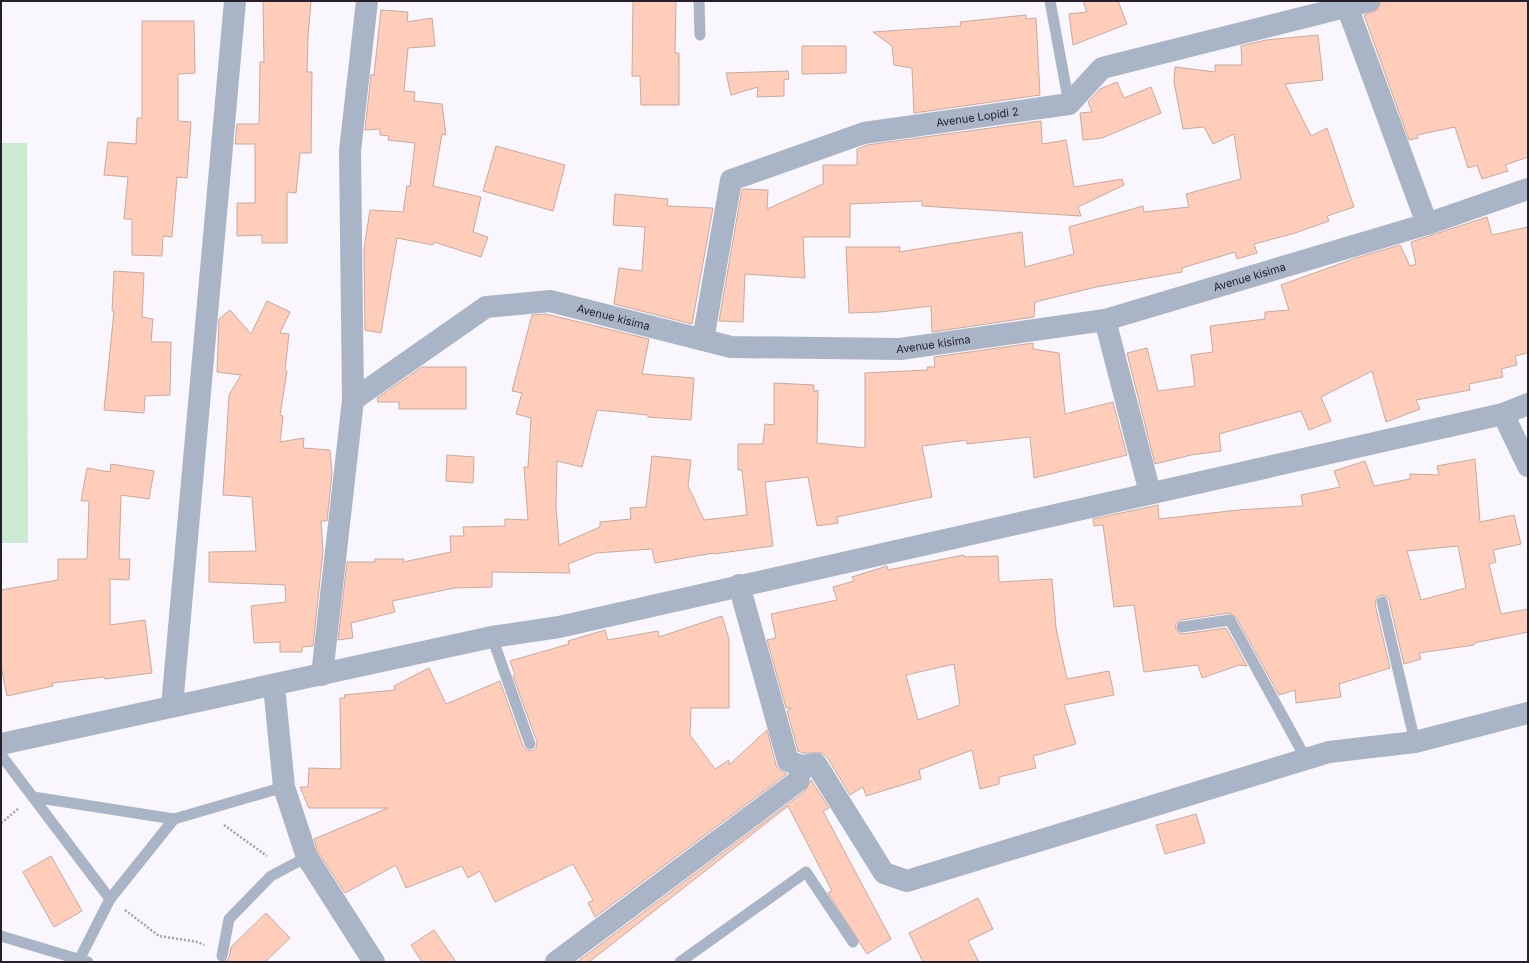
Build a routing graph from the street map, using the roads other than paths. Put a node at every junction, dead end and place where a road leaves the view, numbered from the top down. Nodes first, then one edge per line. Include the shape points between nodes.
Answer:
1 (235, 1) edge
2 (367, 1) edge
3 (699, 1) edge
4 (1050, 1) edge
5 (1369, 1) edge
6 (1346, 4) edge
7 (700, 36) dead end
8 (1069, 104) junction
9 (1528, 189) edge
10 (1427, 224) junction
11 (1105, 320) junction
12 (703, 340) junction
13 (353, 400) junction
14 (1528, 404) edge
15 (1503, 414) junction
16 (1528, 466) edge
17 (1150, 493) junction
18 (739, 585) junction
19 (1382, 602) dead end
20 (1182, 627) dead end
21 (492, 637) junction
22 (322, 675) junction
23 (274, 686) junction
24 (172, 706) junction
25 (1528, 713) edge
26 (1415, 742) junction
27 (1, 744) edge
28 (530, 744) dead end
29 (1, 755) edge
30 (1306, 759) junction
31 (802, 766) junction
32 (284, 787) junction
33 (33, 797) junction
34 (174, 819) junction
35 (307, 857) junction
36 (110, 899) junction
37 (1, 936) edge
38 (853, 942) dead end
39 (222, 956) road end
40 (82, 961) edge
41 (374, 962) edge
42 (556, 962) edge
43 (680, 962) edge

1 - 24 street
2 - 13 street via 350,151
3 - 7 lane
4 - 8 lane
5 - 6 street
6 - 8 street via 1102,68
6 - 10 street
8 - 12 street, Avenue Lopidi 2 via 864,133 731,180
9 - 10 street, Avenue kisima
10 - 11 street, Avenue kisima
11 - 12 street, Avenue kisima via 900,350 731,347
11 - 17 street
12 - 13 street, Avenue kisima via 550,301 486,307
13 - 22 street
14 - 15 street
15 - 16 street
15 - 17 street
17 - 18 street
18 - 21 street via 559,628
18 - 31 street via 788,761
19 - 26 lane
20 - 30 lane via 1230,620
21 - 22 street
21 - 28 lane
22 - 23 street
23 - 24 street
23 - 32 street
24 - 27 street
25 - 26 street
26 - 30 street via 1329,752
29 - 33 lane
30 - 31 street via 907,881 884,873 816,764
31 - 42 street via 798,781
32 - 34 lane
32 - 35 street
33 - 34 lane
33 - 36 lane
34 - 36 lane
35 - 39 lane via 272,876 229,919
35 - 41 street
36 - 40 lane
37 - 40 lane
38 - 43 lane via 806,872

